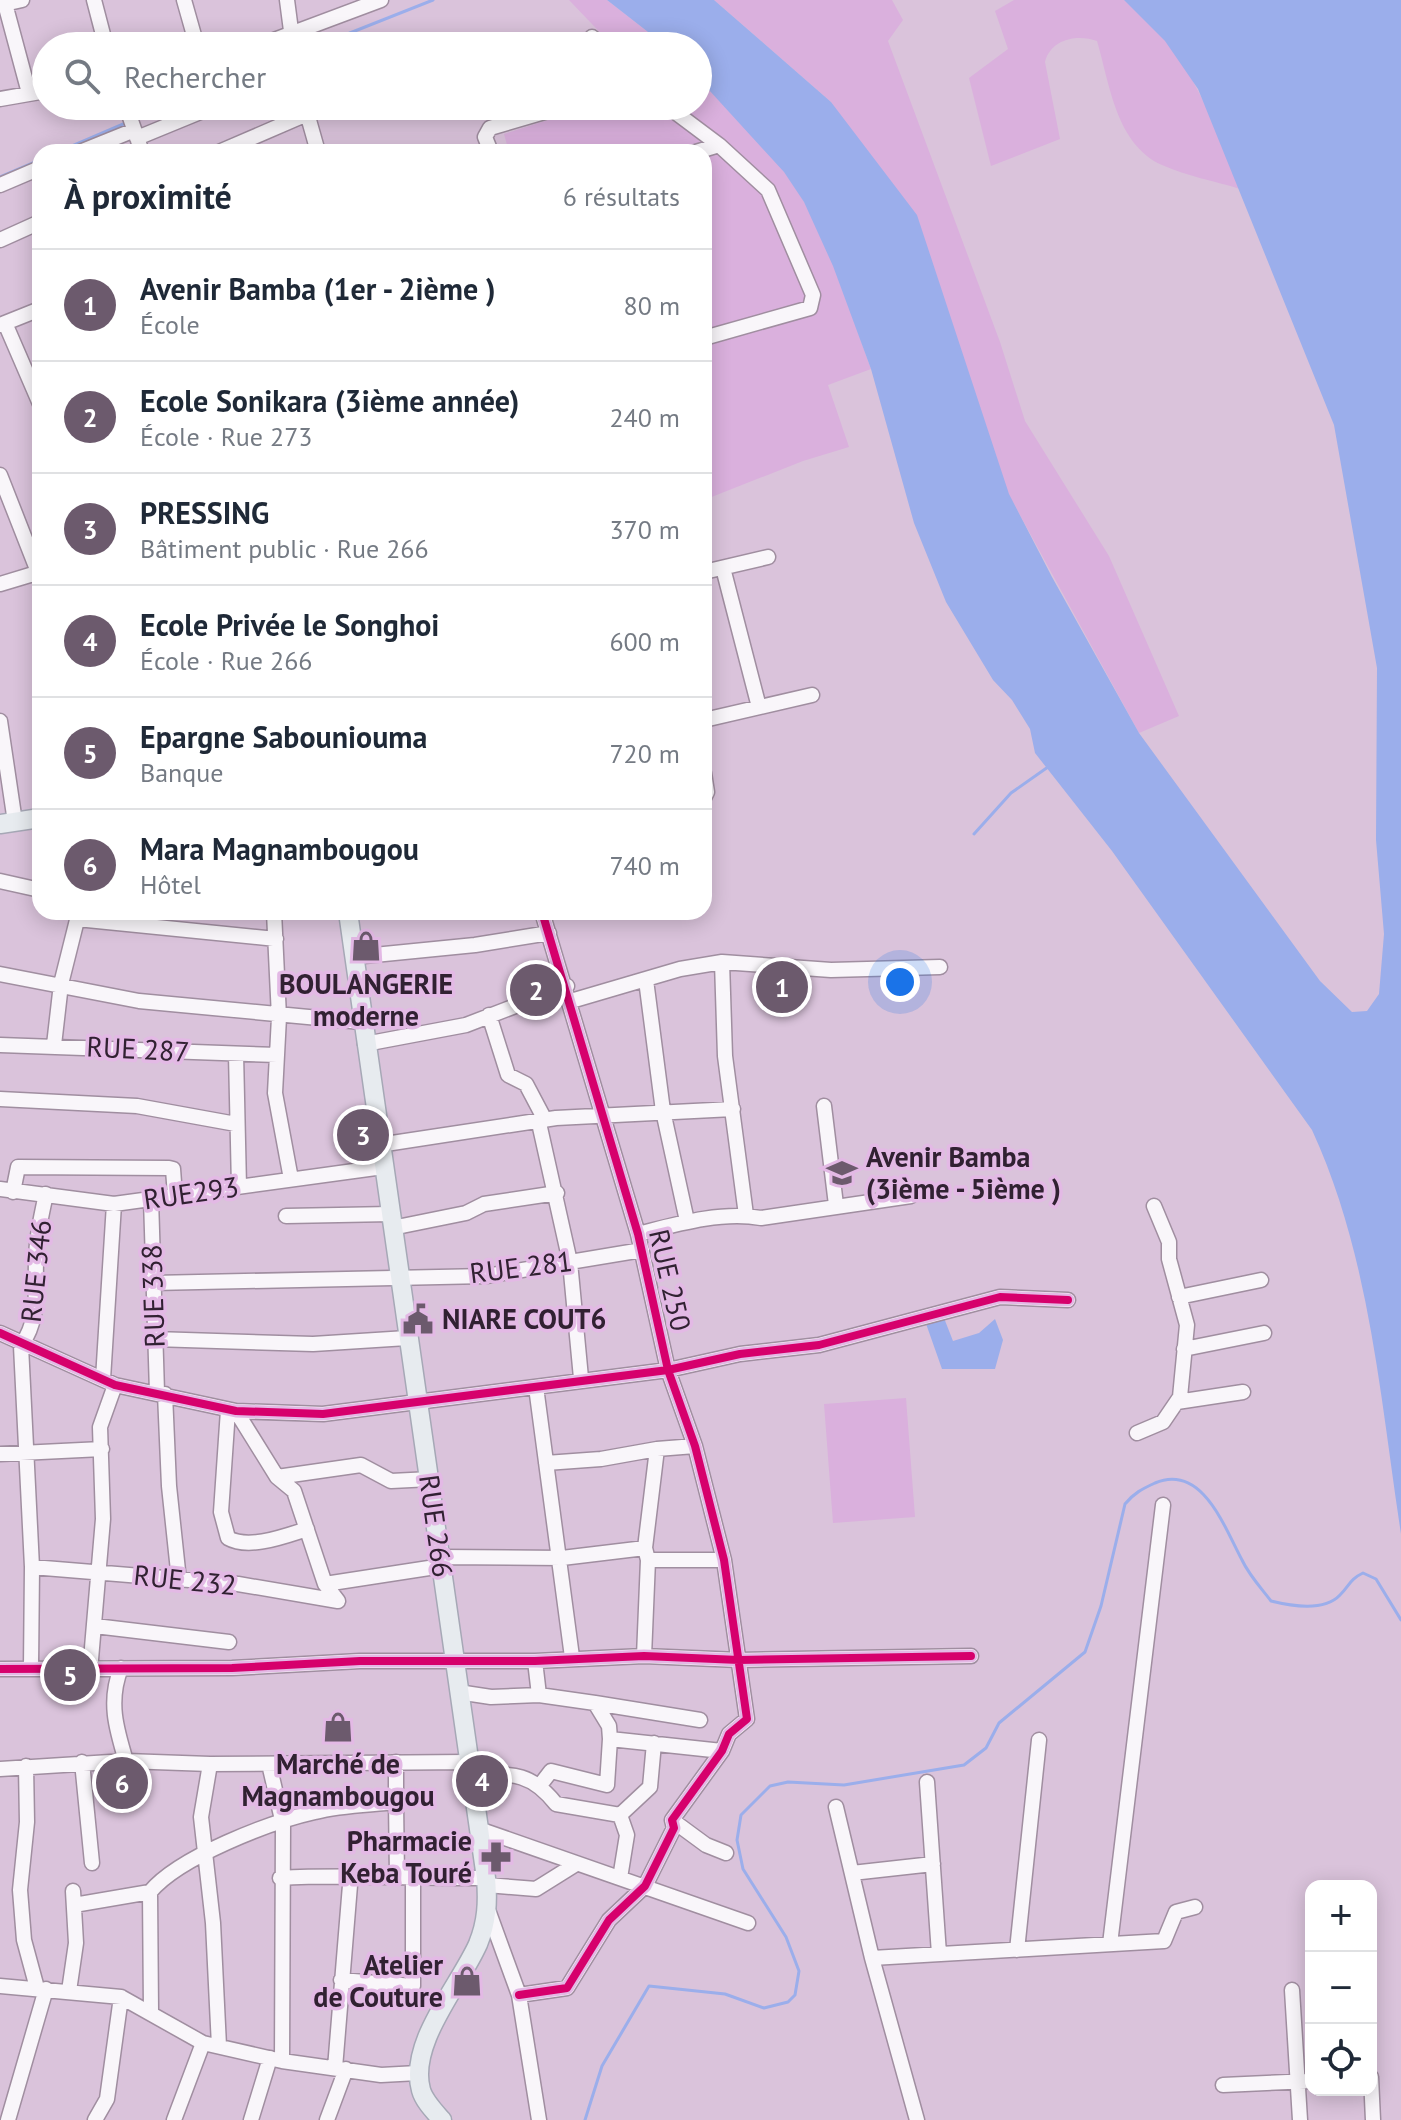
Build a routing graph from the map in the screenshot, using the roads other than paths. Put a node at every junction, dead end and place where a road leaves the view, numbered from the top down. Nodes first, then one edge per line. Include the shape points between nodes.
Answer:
1 (22, 0) edge
2 (94, 0) edge
3 (184, 0) edge
4 (287, 0) edge
5 (381, 0) edge
6 (3, 3) edge
7 (102, 32) edge
8 (193, 32) edge
9 (292, 32) edge
10 (311, 32) edge
11 (29, 93) junction
12 (32, 93) edge
13 (0, 99) edge
14 (131, 120) edge
15 (183, 120) edge
16 (288, 120) edge
17 (309, 120) edge
18 (517, 120) edge
19 (686, 120) edge
20 (137, 140) edge
21 (243, 144) edge
22 (316, 144) edge
23 (488, 144) edge
24 (719, 145) junction
25 (712, 147) edge
26 (32, 171) edge
27 (0, 185) edge
28 (32, 226) edge
29 (0, 240) edge
30 (32, 312) edge
31 (3, 324) edge
32 (712, 336) edge
33 (32, 387) edge
34 (0, 475) edge
35 (32, 554) edge
36 (768, 557) dead end
37 (723, 568) junction
38 (712, 570) edge
39 (32, 576) edge
40 (0, 584) edge
41 (812, 695) dead end
42 (759, 707) junction
43 (712, 718) edge
44 (0, 721) edge
45 (32, 819) edge
46 (7, 823) edge
47 (0, 881) edge
48 (32, 888) edge
49 (77, 920) edge
50 (112, 920) edge
51 (275, 920) edge
52 (349, 920) edge
53 (545, 920) edge
54 (549, 933) junction
55 (276, 939) junction
56 (354, 957) junction
57 (722, 962) junction
58 (940, 967) dead end
59 (0, 974) edge
60 (646, 980) junction
61 (61, 984) junction
62 (567, 986) junction
63 (571, 1001) junction
64 (489, 1015) junction
65 (279, 1017) junction
66 (361, 1022) junction
67 (365, 1044) junction
68 (0, 1045) edge
69 (54, 1045) junction
70 (236, 1054) junction
71 (277, 1055) junction
72 (0, 1099) edge
73 (824, 1106) dead end
74 (733, 1109) junction
75 (663, 1111) junction
76 (604, 1115) junction
77 (542, 1121) junction
78 (236, 1124) junction
79 (379, 1145) junction
80 (383, 1167) junction
81 (291, 1179) junction
82 (239, 1187) junction
83 (6, 1190) edge
84 (557, 1193) junction
85 (46, 1194) junction
86 (175, 1196) junction
87 (911, 1196) dead end
88 (151, 1199) junction
89 (114, 1204) junction
90 (836, 1205) junction
91 (1154, 1206) dead end
92 (746, 1215) junction
93 (286, 1216) dead end
94 (392, 1221) junction
95 (687, 1221) junction
96 (638, 1234) junction
97 (642, 1250) junction
98 (570, 1262) junction
99 (400, 1275) junction
100 (1261, 1280) dead end
101 (153, 1283) junction
102 (1179, 1297) junction
103 (1068, 1300) dead end
104 (0, 1333) edge
105 (1264, 1333) dead end
106 (407, 1338) junction
107 (154, 1339) junction
108 (21, 1346) junction
109 (1184, 1349) junction
110 (668, 1370) junction
111 (581, 1378) junction
112 (109, 1382) junction
113 (536, 1387) junction
114 (1243, 1392) dead end
115 (161, 1393) junction
116 (418, 1400) junction
117 (1177, 1402) junction
118 (232, 1411) junction
119 (1137, 1433) dead end
120 (695, 1446) junction
121 (102, 1449) junction
122 (657, 1449) junction
123 (0, 1454) edge
124 (28, 1454) junction
125 (546, 1463) junction
126 (277, 1477) junction
127 (431, 1479) junction
128 (1163, 1505) dead end
129 (307, 1529) junction
130 (647, 1554) junction
131 (558, 1558) junction
132 (724, 1560) junction
133 (441, 1561) junction
134 (32, 1567) junction
135 (99, 1571) junction
136 (179, 1580) junction
137 (325, 1584) junction
138 (95, 1626) junction
139 (229, 1642) dead end
140 (644, 1656) junction
141 (971, 1656) dead end
142 (572, 1657) junction
143 (739, 1660) junction
144 (535, 1661) junction
145 (454, 1662) junction
146 (31, 1667) junction
147 (121, 1668) junction
148 (0, 1669) edge
149 (90, 1671) junction
150 (458, 1692) junction
151 (539, 1695) junction
152 (595, 1703) junction
153 (700, 1720) dead end
154 (610, 1739) junction
155 (1039, 1740) dead end
156 (654, 1743) junction
157 (722, 1751) junction
158 (126, 1761) junction
159 (82, 1762) junction
160 (396, 1762) junction
161 (210, 1764) junction
162 (269, 1764) junction
163 (26, 1766) junction
164 (471, 1768) junction
165 (0, 1769) edge
166 (927, 1782) dead end
167 (541, 1784) junction
168 (396, 1802) junction
169 (836, 1807) dead end
170 (620, 1815) junction
171 (672, 1820) junction
172 (283, 1824) junction
173 (479, 1829) junction
174 (203, 1853) junction
175 (726, 1853) dead end
176 (92, 1863) dead end
177 (576, 1864) junction
178 (933, 1864) junction
179 (351, 1873) junction
180 (852, 1873) junction
181 (397, 1877) junction
182 (280, 1878) junction
183 (620, 1878) junction
184 (413, 1880) junction
185 (486, 1882) junction
186 (645, 1886) junction
187 (150, 1892) junction
188 (1195, 1907) dead end
189 (488, 1910) junction
190 (748, 1923) dead end
191 (1110, 1944) junction
192 (1017, 1950) junction
193 (939, 1954) junction
194 (872, 1958) junction
195 (341, 1980) junction
196 (0, 1986) edge
197 (41, 1988) junction
198 (1292, 1990) dead end
199 (69, 1991) junction
200 (519, 1995) junction
201 (121, 1997) junction
202 (151, 2011) junction
203 (203, 2043) junction
204 (219, 2046) junction
205 (276, 2059) junction
206 (340, 2069) junction
207 (418, 2073) junction
208 (1305, 2082) edge
209 (1223, 2085) dead end
210 (1372, 2096) edge
211 (8, 2120) edge
212 (95, 2120) edge
213 (174, 2120) edge
214 (251, 2120) edge
215 (327, 2120) edge
216 (442, 2120) edge
217 (539, 2120) edge
218 (917, 2120) edge
219 (1300, 2120) edge
220 (1373, 2120) edge

1 - 6 street
2 - 7 street
3 - 8 street
4 - 9 street
5 - 10 street
6 - 11 street
11 - 12 street
11 - 13 street
14 - 20 street
15 - 20 street
16 - 21 street
17 - 22 street
18 - 23 street via 490,128
19 - 24 street
24 - 25 street
24 - 32 street via 768,190 813,303
26 - 27 street
28 - 29 street
30 - 31 street
31 - 33 street
34 - 35 street
36 - 37 street
37 - 38 street
37 - 42 street
39 - 40 street
41 - 42 street
42 - 43 street
44 - 46 street
45 - 46 main road
47 - 48 street
49 - 61 street
50 - 55 street
51 - 55 street
52 - 56 main road, RUE 266
53 - 54 street, RUE 250
54 - 56 street
54 - 62 street, RUE 250
55 - 65 street
56 - 66 main road, RUE 266
57 - 58 street via 831,970
57 - 60 street
57 - 74 street via 725,1056
59 - 61 street
60 - 63 street
60 - 75 street
61 - 65 street via 139,1001
61 - 69 street
62 - 63 street, RUE 250
62 - 64 street
63 - 76 street, RUE 250
64 - 67 street via 443,1031
64 - 77 street via 508,1075 526,1084
65 - 66 street
65 - 71 street
66 - 67 main road, RUE 266
67 - 79 main road, RUE 266
68 - 69 street, RUE 287
69 - 70 street, RUE 287
70 - 71 street, RUE 287
70 - 78 street
71 - 81 street via 275,1093
72 - 78 street via 137,1106
73 - 90 street
74 - 75 street
74 - 92 street
75 - 76 street
75 - 95 street
76 - 77 street
76 - 96 street, RUE 250
77 - 79 street
77 - 84 street
78 - 82 street
79 - 80 main road, RUE 266
80 - 81 street, RUE293
80 - 94 main road, RUE 266
81 - 82 street, RUE293
82 - 86 street, RUE293
83 - 85 street, RUE293
83 - 86 street via 18,1167 157,1168 173,1169
84 - 94 street via 484,1204 466,1213
84 - 98 street
85 - 89 street, RUE293
85 - 108 street, RUE 346 via 38,1231 38,1301 32,1329
86 - 88 street, RUE293
87 - 90 street
88 - 89 street, RUE293
88 - 101 street, RUE 338
89 - 112 street
90 - 92 street via 761,1218
91 - 102 street via 1169,1242
92 - 95 street
93 - 94 street
94 - 99 main road, RUE 266
95 - 96 street
96 - 97 street, RUE 250
97 - 98 street, RUE 281
97 - 110 street, RUE 250
98 - 99 street, RUE 281 via 486,1276
98 - 111 street
99 - 101 street, RUE 281
99 - 106 main road, RUE 266
100 - 102 street
101 - 107 street, RUE 338
102 - 109 street via 1186,1316
103 - 110 street via 1000,1297 819,1345 740,1354
104 - 108 street
105 - 109 street
106 - 107 street via 313,1344
106 - 116 main road, RUE 266
107 - 115 street, RUE 338
108 - 112 street
108 - 124 street
109 - 117 street
110 - 111 street
110 - 120 street, RUE 250
111 - 113 street
112 - 115 street
112 - 121 street via 100,1427
113 - 116 street
113 - 125 street
114 - 117 street
115 - 118 street
115 - 136 street, RUE 338
116 - 118 street via 323,1414
116 - 127 main road, RUE 266
117 - 119 street via 1163,1422
118 - 126 street
118 - 129 street via 221,1512 228,1538 262,1540
120 - 122 street
120 - 132 street, RUE 250
121 - 124 street
121 - 135 street
122 - 125 street
122 - 130 street
123 - 124 street
124 - 134 street
125 - 131 street
126 - 127 street via 361,1465 391,1481
126 - 129 street via 294,1491
127 - 133 main road, RUE 266
128 - 191 street
129 - 137 street
130 - 131 street
130 - 132 street
130 - 140 street
131 - 133 street
131 - 142 street
132 - 143 street, RUE 250
133 - 137 street
133 - 145 main road, RUE 266
134 - 135 street, RUE 232
134 - 146 street
135 - 136 street, RUE 232
135 - 138 street
136 - 137 street, RUE 232 via 338,1601
138 - 139 street
138 - 149 street
140 - 142 street
140 - 143 street
141 - 143 street
142 - 144 street
143 - 157 street, RUE 250 via 747,1719 729,1734
144 - 145 street
144 - 151 street
145 - 147 street
145 - 150 main road, RUE 266
146 - 148 street
146 - 149 street
147 - 149 street
147 - 158 street via 113,1689 114,1717
150 - 151 street
150 - 164 main road, RUE 266
151 - 152 street
152 - 153 street
152 - 154 street via 609,1726
154 - 156 street
154 - 167 street via 607,1785 551,1771
155 - 192 street
156 - 157 street
156 - 170 street via 650,1787
157 - 171 street, RUE 250
158 - 159 street
158 - 161 street
159 - 163 street
159 - 176 street
160 - 162 street
160 - 164 street
160 - 168 street
161 - 162 street
161 - 174 street via 201,1817
162 - 172 street
163 - 165 street
163 - 197 street via 20,1890 24,1940
164 - 167 street
164 - 173 main road, RUE 266
166 - 178 street
167 - 170 street via 556,1804
168 - 172 street via 317,1811
168 - 181 street
169 - 180 street
170 - 183 street via 627,1835
171 - 175 street
171 - 186 street, RUE 250 via 674,1828
172 - 174 street
172 - 182 street
173 - 177 street
173 - 185 main road, RUE 266
174 - 187 street
174 - 204 street via 213,1923
177 - 183 street
177 - 185 street via 536,1889
178 - 180 street
178 - 193 street
179 - 181 street
179 - 182 street
179 - 195 street
180 - 194 street
181 - 184 street
182 - 205 street
183 - 186 street
184 - 185 street
184 - 195 street via 413,1986
185 - 189 main road, RUE 266
186 - 190 street
186 - 200 street via 609,1920 567,1988
187 - 199 street via 73,1898 76,1943
187 - 202 street
188 - 191 street via 1173,1916 1164,1941
189 - 200 street
189 - 207 main road, RUE 266 via 477,1946 436,2020
191 - 192 street
192 - 193 street
193 - 194 street
194 - 218 street
195 - 206 street
196 - 197 street
197 - 199 street
197 - 211 street
198 - 208 street
199 - 201 street
200 - 217 street
201 - 202 street
201 - 212 street via 107,2099
202 - 203 street
203 - 204 street
203 - 213 street
204 - 205 street
205 - 206 street
205 - 214 street
206 - 207 street
206 - 215 street
207 - 216 main road via 421,2092
208 - 209 street
208 - 219 street
210 - 220 street

